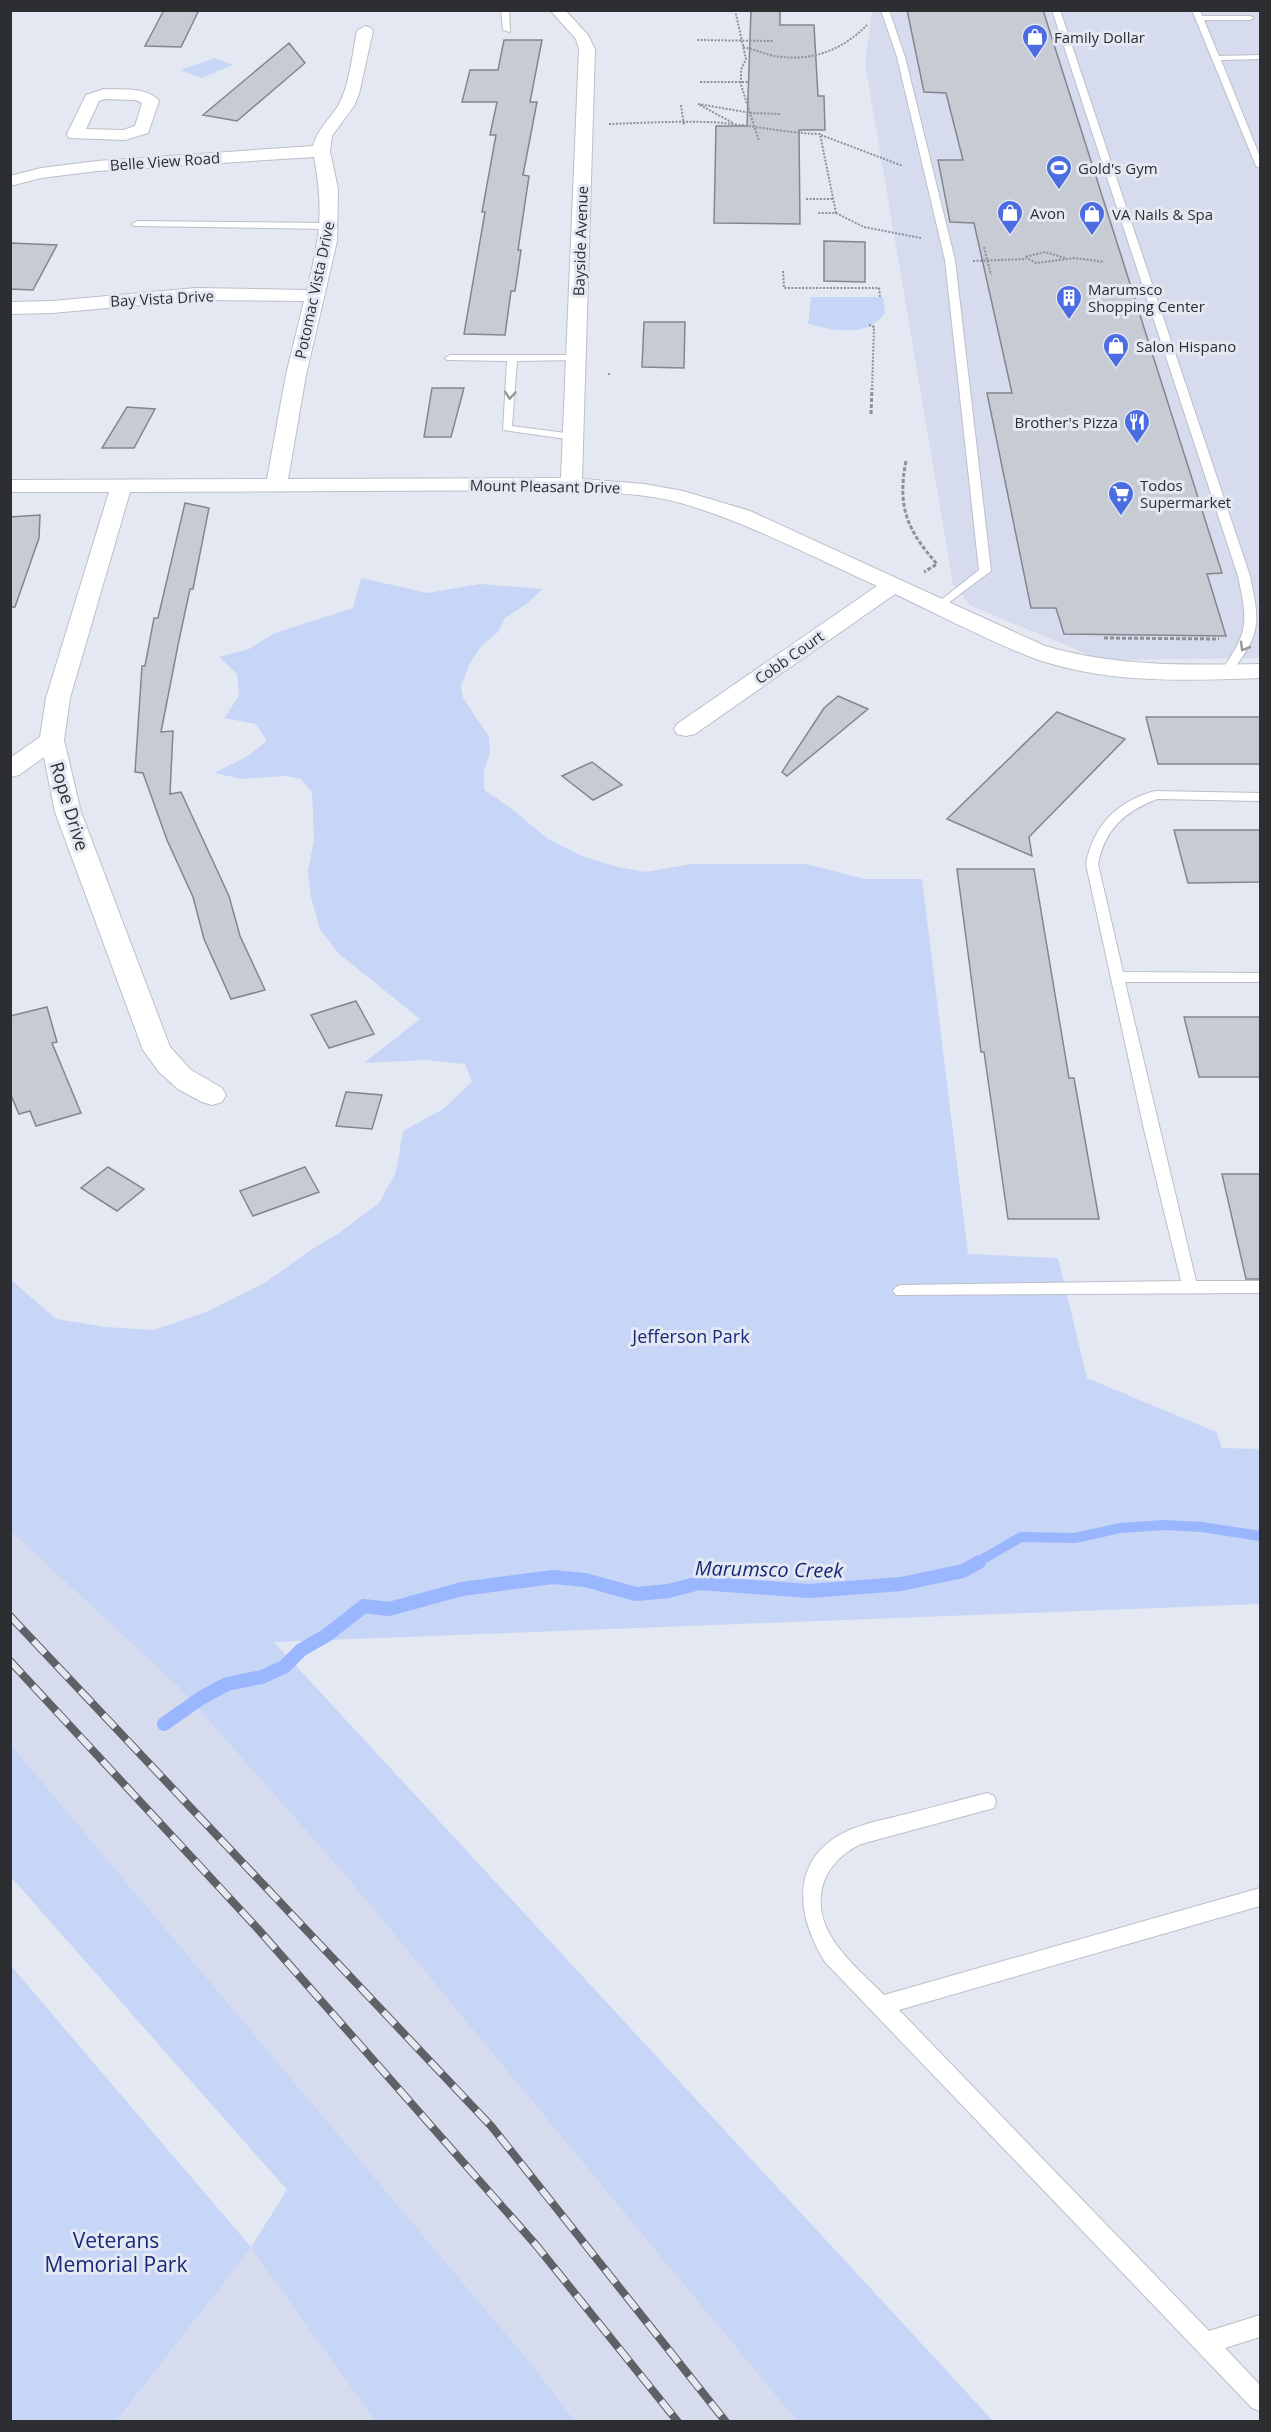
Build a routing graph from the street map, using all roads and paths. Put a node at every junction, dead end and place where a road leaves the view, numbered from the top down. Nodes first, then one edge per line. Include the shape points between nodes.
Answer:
1 (505, 10) edge
2 (556, 10) edge
3 (735, 10) edge
4 (1056, 10) edge
5 (1236, 10) edge
6 (886, 14) edge
7 (1197, 14) edge
8 (1217, 18) junction
9 (1250, 18) dead end
10 (507, 30) dead end
11 (365, 31) dead end
12 (697, 40) dead end
13 (741, 40) junction
14 (773, 41) dead end
15 (743, 47) junction
16 (1260, 57) edge
17 (1215, 58) junction
18 (700, 82) dead end
19 (741, 82) junction
20 (749, 82) dead end
21 (681, 105) dead end
22 (751, 114) junction
23 (781, 114) dead end
24 (684, 123) junction
25 (607, 124) dead end
26 (735, 124) junction
27 (755, 126) junction
28 (75, 134) dead end
29 (820, 135) junction
30 (759, 141) dead end
31 (321, 151) junction
32 (1260, 166) edge
33 (59, 170) junction
34 (929, 174) junction
35 (10, 182) edge
36 (806, 199) dead end
37 (833, 199) junction
38 (818, 213) dead end
39 (836, 213) junction
40 (137, 224) dead end
41 (330, 226) junction
42 (945, 241) junction
43 (984, 247) dead end
44 (1043, 254) junction
45 (1065, 258) junction
46 (1026, 259) junction
47 (950, 260) junction
48 (988, 261) junction
49 (1045, 262) junction
50 (1104, 262) dead end
51 (783, 271) dead end
52 (991, 275) dead end
53 (314, 296) junction
54 (880, 297) dead end
55 (10, 308) edge
56 (869, 325) dead end
57 (576, 357) junction
58 (450, 358) dead end
59 (512, 358) junction
60 (871, 414) dead end
61 (573, 437) junction
62 (906, 461) dead end
63 (571, 484) junction
64 (10, 486) edge
65 (121, 486) junction
66 (276, 486) junction
67 (918, 575) dead end
68 (893, 585) junction
69 (940, 606) junction
70 (1252, 619) junction
71 (1260, 629) edge
72 (1102, 638) dead end
73 (1226, 638) dead end
74 (1227, 671) junction
75 (1260, 671) edge
76 (686, 729) dead end
77 (52, 740) junction
78 (10, 770) edge
79 (1260, 796) edge
80 (1117, 977) junction
81 (1260, 977) edge
82 (213, 1095) dead end
83 (1190, 1287) junction
84 (1260, 1287) edge
85 (901, 1291) dead end
86 (987, 1802) dead end
87 (1260, 1897) edge
88 (881, 2006) junction
89 (1260, 2326) edge
90 (1205, 2343) junction
91 (1260, 2400) edge

1 - 10 lane
2 - 57 street, Bayside Avenue via 580,33 588,49
3 - 13 path
4 - 70 lane via 1245,576
5 - 8 lane
6 - 15 path via 870,21 841,48 818,57 776,57
6 - 34 lane via 901,57
7 - 8 lane
7 - 17 lane
8 - 9 lane
11 - 31 street via 351,94 324,136
12 - 13 path
13 - 14 path
13 - 15 path
15 - 19 path via 746,59
16 - 17 lane
17 - 32 lane
18 - 19 path
19 - 20 path
19 - 22 path
21 - 24 path
22 - 23 path
22 - 26 path via 698,104
22 - 27 path
24 - 25 path
24 - 26 path
26 - 27 path
27 - 29 path
27 - 30 path
28 - 33 street
29 - 34 path
29 - 37 path
31 - 33 street, Belle View Road
31 - 41 street, Potomac Vista Drive via 329,189
33 - 35 street, Belle View Road
34 - 42 lane
36 - 37 path
37 - 39 path
38 - 39 path
39 - 42 path via 853,223 891,234
40 - 41 lane
41 - 53 street, Potomac Vista Drive
42 - 47 lane
43 - 48 path
44 - 45 path
44 - 46 path via 1028,254
44 - 49 path
45 - 49 path via 1062,262
45 - 50 path
46 - 48 path
46 - 49 path
47 - 48 path
47 - 69 lane via 985,571
48 - 52 path
51 - 54 path via 784,288 879,288
53 - 55 street, Bay Vista Drive via 196,294
53 - 66 street, Potomac Vista Drive
56 - 60 path via 874,327
57 - 59 lane
57 - 61 street, Bayside Avenue
58 - 59 lane
59 -> 61 lane via 507,428
61 - 63 street, Bayside Avenue
62 - 67 path via 900,485 903,514 937,564
63 - 66 street, Mount Pleasant Drive
63 - 68 street, Mount Pleasant Drive via 644,490 720,508
64 - 65 street, Mount Pleasant Drive
65 - 66 street, Mount Pleasant Drive
65 - 77 street, Rope Drive via 58,698
68 - 69 street, Mount Pleasant Drive
68 - 76 street, Cobb Court
69 - 74 street, Mount Pleasant Drive via 1037,651 1087,666 1154,672
70 - 71 lane
70 -> 74 lane via 1246,647
72 - 73 path
74 - 75 street, Mount Pleasant Drive
77 - 78 street
77 - 82 street, Rope Drive via 68,812 157,1050 191,1086
79 - 80 lane via 1155,795 1131,805 1101,831 1092,864
80 - 81 lane
80 - 83 lane
83 - 84 lane
83 - 85 lane
86 - 88 lane via 864,1833 839,1846 821,1865 811,1891 816,1930 832,1955
87 - 88 lane
88 - 90 lane
89 - 90 lane
90 - 91 lane

